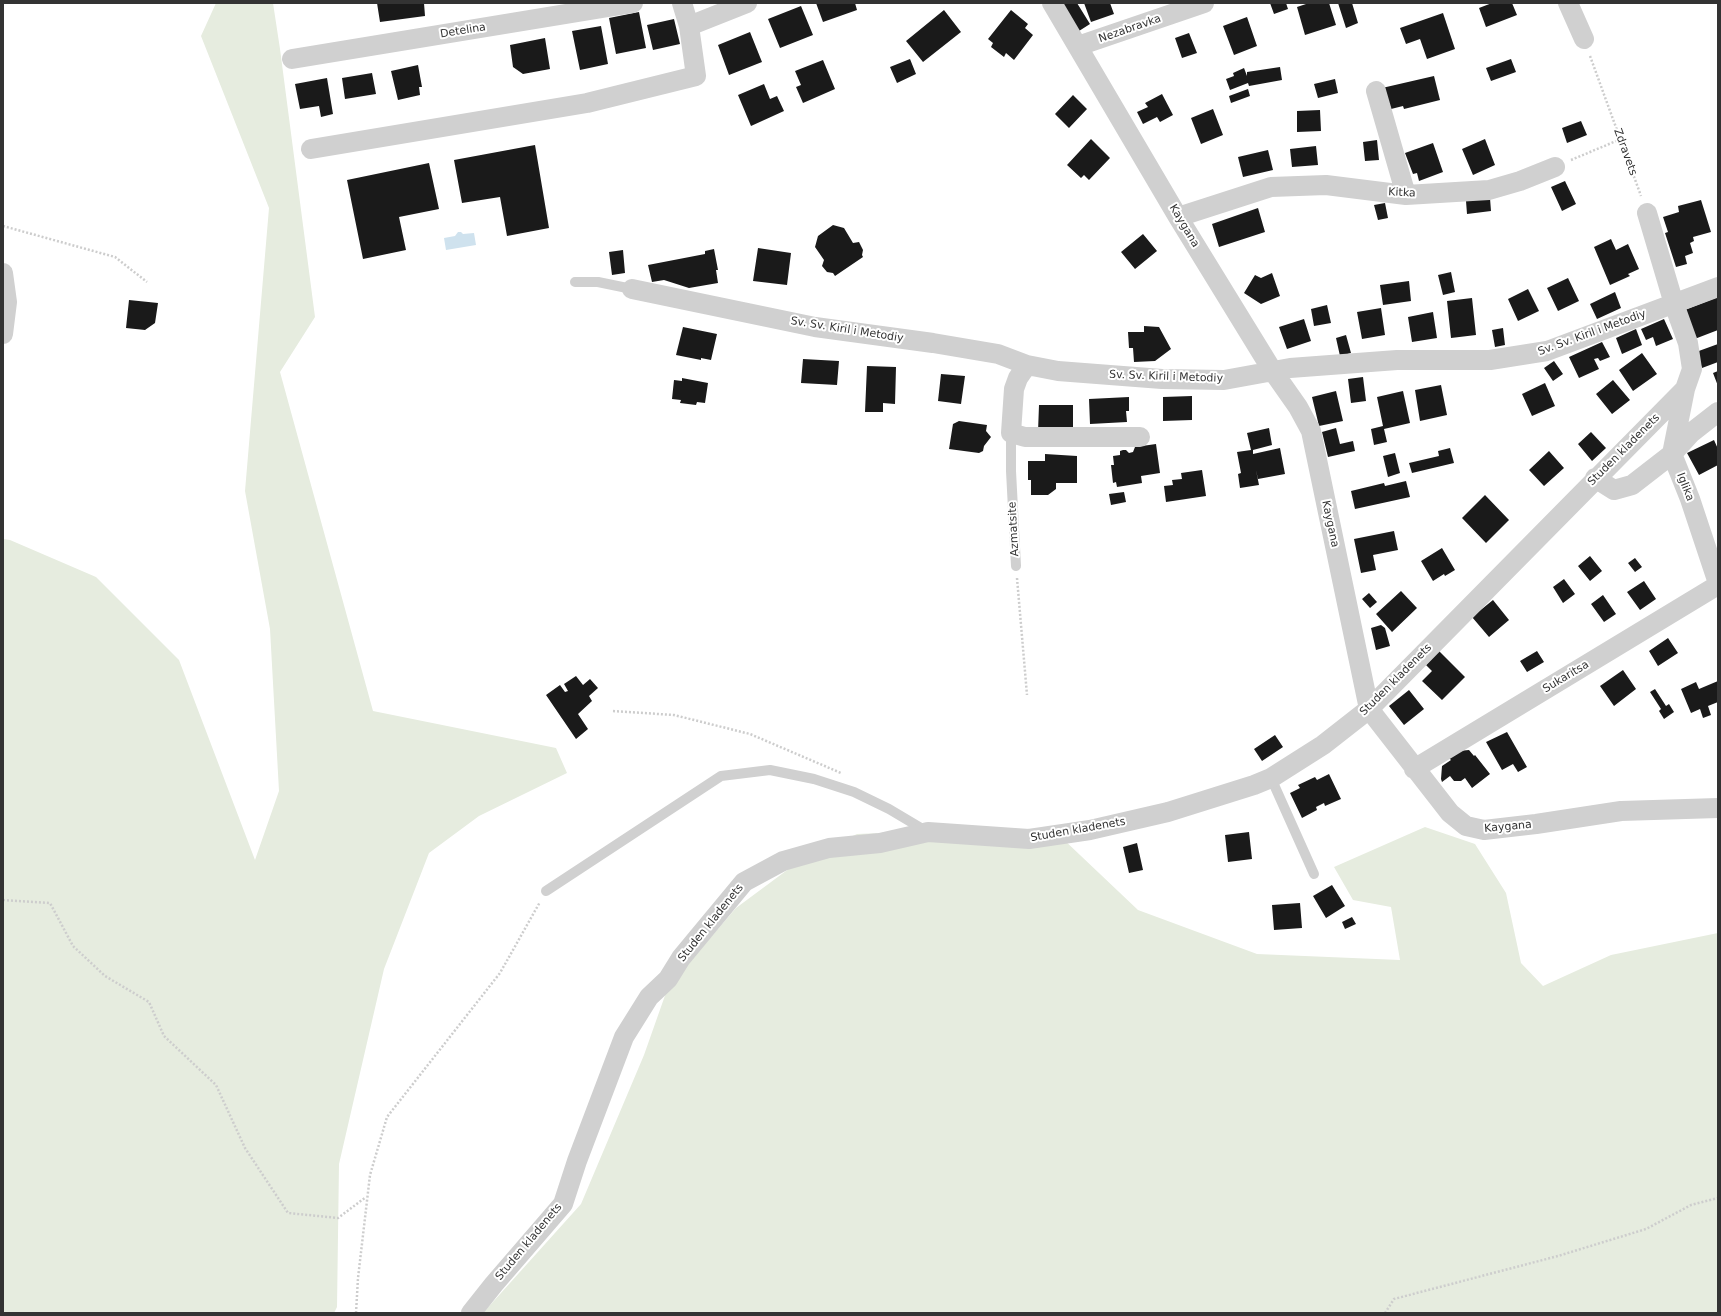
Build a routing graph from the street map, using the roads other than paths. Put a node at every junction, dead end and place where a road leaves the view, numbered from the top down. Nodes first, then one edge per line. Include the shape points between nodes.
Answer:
1 (633, 3) edge
2 (682, 3) edge
3 (747, 3) edge
4 (1052, 3) edge
5 (1204, 3) edge
6 (1568, 3) edge
7 (689, 26) junction
8 (1584, 39) road end
9 (1078, 46) junction
10 (292, 59) dead end
11 (1376, 91) dead end
12 (311, 149) dead end
13 (1555, 167) road end
14 (1406, 195) junction
15 (1647, 213) road end
16 (1178, 217) junction
17 (3, 273) edge
18 (575, 282) dead end
19 (1718, 287) edge
20 (632, 288) joint
21 (1674, 304) junction
22 (3, 334) edge
23 (1027, 365) junction
24 (1272, 370) junction
25 (1685, 389) junction
26 (1718, 412) edge
27 (1011, 433) junction
28 (1140, 436) dead end
29 (1672, 454) junction
30 (1595, 478) junction
31 (1016, 566) road end
32 (1718, 584) edge
33 (1369, 709) junction
34 (1414, 769) junction
35 (1271, 778) junction
36 (1718, 808) edge
37 (928, 832) junction
38 (1314, 874) dead end
39 (546, 891) road end
40 (471, 1313) edge

1 - 10 street, Detelina
2 - 7 street
3 - 7 street
4 - 9 street, Kaygana
5 - 9 street, Nezabravka
6 - 8 street
7 - 12 street via 696,76 587,103
9 - 16 street, Kaygana
11 - 14 street
13 - 14 street, Kitka via 1488,190
14 - 16 street, Kitka via 1326,185 1271,187
15 - 21 street
16 - 24 street, Kaygana
17 - 22 street via 7,302
18 - 20 lane via 598,282
19 - 21 street, Sv. Sv. Kiril i Metodiy
20 - 23 street, Sv. Sv. Kiril i Metodiy via 815,327 998,354
21 - 24 street, Sv. Sv. Kiril i Metodiy via 1547,352 1490,360 1397,360
21 - 25 street, Studen kladenets via 1688,343 1692,369
23 - 24 street, Sv. Sv. Kiril i Metodiy via 1058,371 1169,379 1224,380
23 - 27 street, Azmatsite via 1014,389
24 - 33 street, Kaygana via 1298,407 1310,431
25 - 29 street
25 - 30 street, Studen kladenets
26 - 29 street via 1691,433
27 - 28 street via 1025,437
27 - 31 lane, Azmatsite via 1010,471
29 - 30 street via 1632,485 1614,490
29 - 32 street, Iglika
30 - 33 street, Studen kladenets
32 - 34 street, Sukaritsa
33 - 34 street, Kaygana
33 - 35 street, Studen kladenets via 1323,745
34 - 36 street, Kaygana via 1450,813 1466,826 1484,830 1621,810
35 - 37 street, Studen kladenets via 1168,812 1082,831 1029,839
35 - 38 lane
37 - 39 lane via 854,792 814,779 770,770 721,776
37 - 40 street, Studen kladenets via 880,843 829,848 783,861 744,882 681,958 668,978 649,997 624,1037 562,1204

